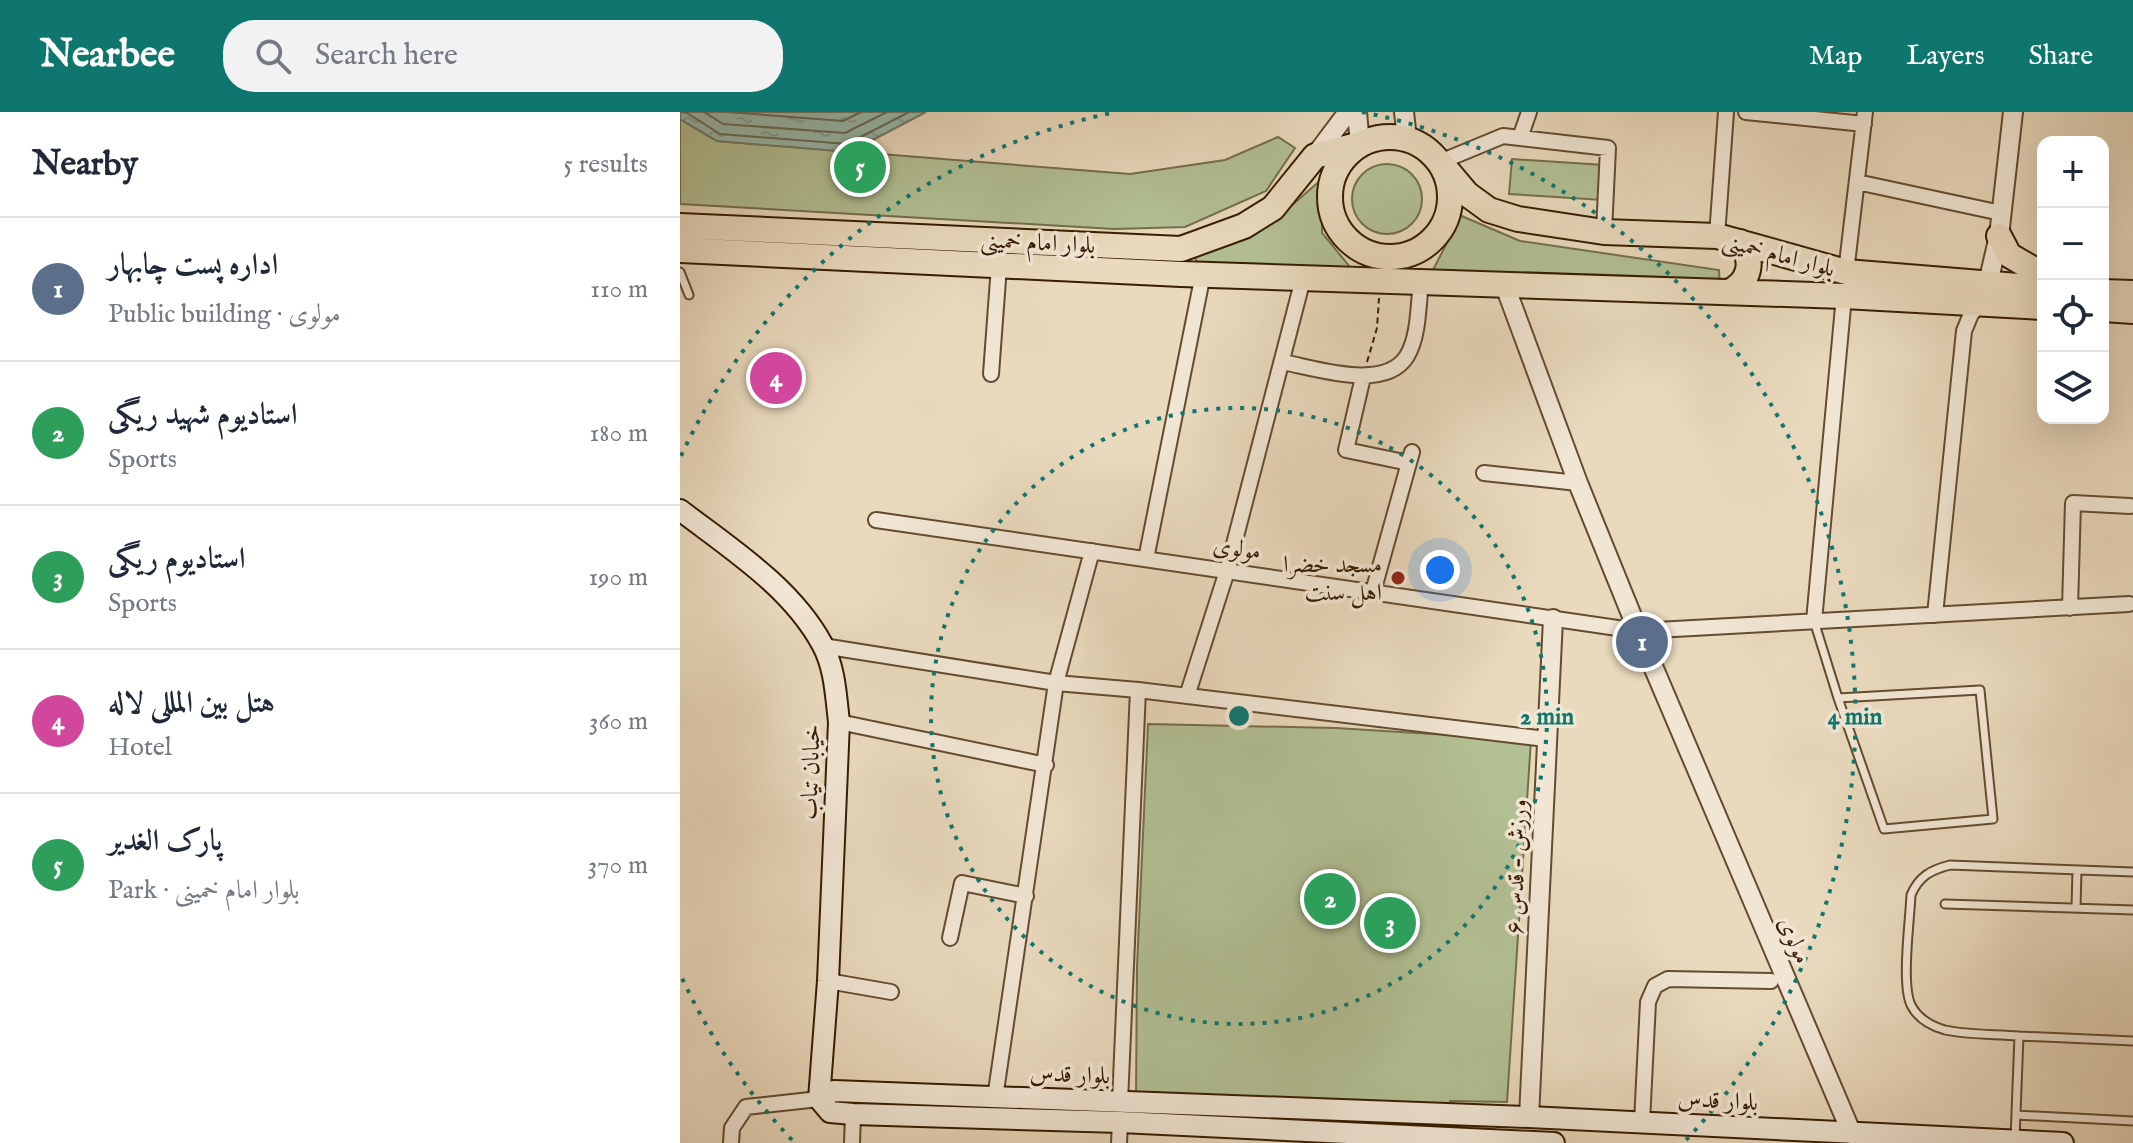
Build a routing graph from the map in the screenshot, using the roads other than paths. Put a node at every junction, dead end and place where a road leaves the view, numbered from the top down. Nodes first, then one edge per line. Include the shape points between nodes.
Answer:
1 (1348, 112) edge
2 (1357, 112) edge
3 (1404, 112) edge
4 (1529, 112) edge
5 (1726, 112) edge
6 (1746, 112) edge
7 (2013, 112) edge
8 (1865, 118) edge
9 (1520, 138) junction
10 (1407, 139) junction
11 (1360, 144) junction
12 (1315, 156) junction
13 (1440, 162) junction
14 (1857, 182) junction
15 (2000, 224) junction
16 (680, 226) edge
17 (1604, 232) junction
18 (1728, 239) junction
19 (1181, 249) junction
20 (680, 250) edge
21 (1392, 257) junction
22 (999, 266) junction
23 (2037, 271) edge
24 (680, 272) edge
25 (1192, 274) junction
26 (1303, 279) junction
27 (1381, 281) junction
28 (1421, 282) junction
29 (1845, 284) junction
30 (1505, 286) junction
31 (2037, 289) edge
32 (1728, 292) junction
33 (2109, 292) edge
34 (1984, 293) junction
35 (2133, 293) edge
36 (689, 295) dead end
37 (2037, 306) edge
38 (2109, 309) edge
39 (2133, 311) edge
40 (1282, 362) junction
41 (991, 374) dead end
42 (1363, 377) junction
43 (1484, 473) dead end
44 (1578, 483) junction
45 (2130, 506) dead end
46 (680, 510) edge
47 (876, 520) dead end
48 (1092, 551) junction
49 (1146, 559) junction
50 (1227, 571) junction
51 (1373, 592) junction
52 (2129, 604) dead end
53 (2070, 608) junction
54 (1935, 615) junction
55 (1553, 619) junction
56 (1814, 621) junction
57 (1638, 631) junction
58 (823, 646) junction
59 (1056, 683) junction
60 (1138, 690) junction
61 (1187, 696) junction
62 (1838, 698) junction
63 (839, 722) junction
64 (1546, 739) junction
65 (1046, 765) junction
66 (2077, 870) junction
67 (2133, 872) edge
68 (1026, 896) junction
69 (1945, 904) dead end
70 (2076, 908) junction
71 (2133, 910) edge
72 (950, 938) dead end
73 (828, 981) junction
74 (1771, 981) dead end
75 (891, 992) dead end
76 (2019, 1036) junction
77 (2133, 1041) edge
78 (995, 1098) junction
79 (819, 1099) junction
80 (853, 1114) junction
81 (2016, 1115) junction
82 (1529, 1117) junction
83 (2133, 1121) edge
84 (1119, 1122) edge
85 (1642, 1122) junction
86 (1852, 1139) edge
87 (2014, 1141) edge
88 (1527, 1142) edge
89 (731, 1143) edge
90 (852, 1143) edge
91 (1554, 1143) edge
92 (2063, 1143) edge

1 - 12 street
2 - 11 street
3 - 10 street
4 - 9 street
5 - 18 street
6 - 8 street
7 - 15 street
8 - 14 street
9 - 13 street via 1503,136
9 - 17 street via 1608,148
10 - 11 main road via 1391,136
10 - 13 main road
11 - 12 main road
11 - 21 main road via 1334,172 1332,217 1350,242 1377,256
12 - 19 main road, بلوار امام خمینی via 1273,208 1244,226
13 - 17 main road, بلوار امام خمینی via 1489,210
13 - 21 main road via 1450,188 1447,217 1420,249
14 - 15 street
14 - 29 street
15 - 23 main road via 2009,255
15 - 34 street
16 - 19 main road, بلوار امام خمینی
17 - 18 main road, بلوار امام خمینی
18 - 29 main road, بلوار امام خمینی
18 - 32 main road via 1748,254 1749,269 1744,281
19 - 25 main road
20 - 22 main road, بلوار امام خمینی
21 - 27 main road
21 - 28 main road
22 - 25 main road, بلوار امام خمینی
22 - 41 street
24 - 36 lane
25 - 26 main road, بلوار امام خمینی
25 - 49 street
26 - 27 main road, بلوار امام خمینی
26 - 40 street
27 - 28 main road, بلوار امام خمینی
28 - 30 main road, بلوار امام خمینی
28 - 42 street via 1406,358 1392,372
29 - 32 main road, بلوار امام خمینی
29 - 34 main road, بلوار امام خمینی
29 - 56 street
30 - 32 main road, بلوار امام خمینی
30 - 44 street, مولوی
31 - 34 main road, بلوار امام خمینی
33 - 35 main road
34 - 37 main road, بلوار امام خمینی
34 - 54 street via 1964,331
38 - 39 main road
40 - 42 street
40 - 50 street
42 - 51 street via 1346,450 1410,457
43 - 44 street
44 - 57 street, مولوی
45 - 53 street via 2073,503
46 - 58 main road, خیابان تیاب via 763,573
47 - 48 street, مولوی
48 - 49 street, مولوی
48 - 59 street
49 - 50 street, مولوی
50 - 51 street, مولوی
50 - 61 street
51 - 55 street, مولوی
52 - 53 street, مولوی
53 - 54 street, مولوی
54 - 56 street, مولوی
55 - 57 street, مولوی
55 - 64 street, ورزش - قدس ۶
56 - 57 street, مولوی
56 - 62 lane
57 - 86 street, مولوی
58 - 59 street
58 - 63 main road, خیابان تیاب
59 - 60 street
59 - 65 street
60 - 61 street
60 - 84 street
61 - 64 street
62 - 62 lane via 1884,829 1993,819 1980,690
63 - 65 street
63 - 73 main road, خیابان تیاب
64 - 82 street, ورزش - قدس ۶
65 - 68 street
66 - 67 lane
66 - 70 lane
66 - 76 lane via 1950,865 1923,876 1911,895 1907,984 1919,1017 1949,1031
68 - 72 street via 962,883
68 - 78 street
69 - 70 lane
70 - 71 lane
73 - 75 street
73 - 79 main road, خیابان تیاب
74 - 85 street via 1668,979 1655,986 1648,1002
76 - 77 lane
76 - 81 lane
78 - 79 main road, بلوار قدس via 834,1091
78 - 84 main road, بلوار قدس
79 - 80 main road, بلوار قدس via 830,1112
79 - 89 street via 746,1107 732,1128
80 - 84 main road, بلوار قدس
80 - 90 street
81 - 83 lane
81 - 87 lane
82 - 84 main road, بلوار قدس
82 - 85 main road, بلوار قدس
82 - 88 main road
84 - 88 main road, بلوار قدس
85 - 86 main road, بلوار قدس
86 - 87 main road, بلوار قدس
87 - 92 main road, بلوار قدس
88 - 91 main road, بلوار قدس

